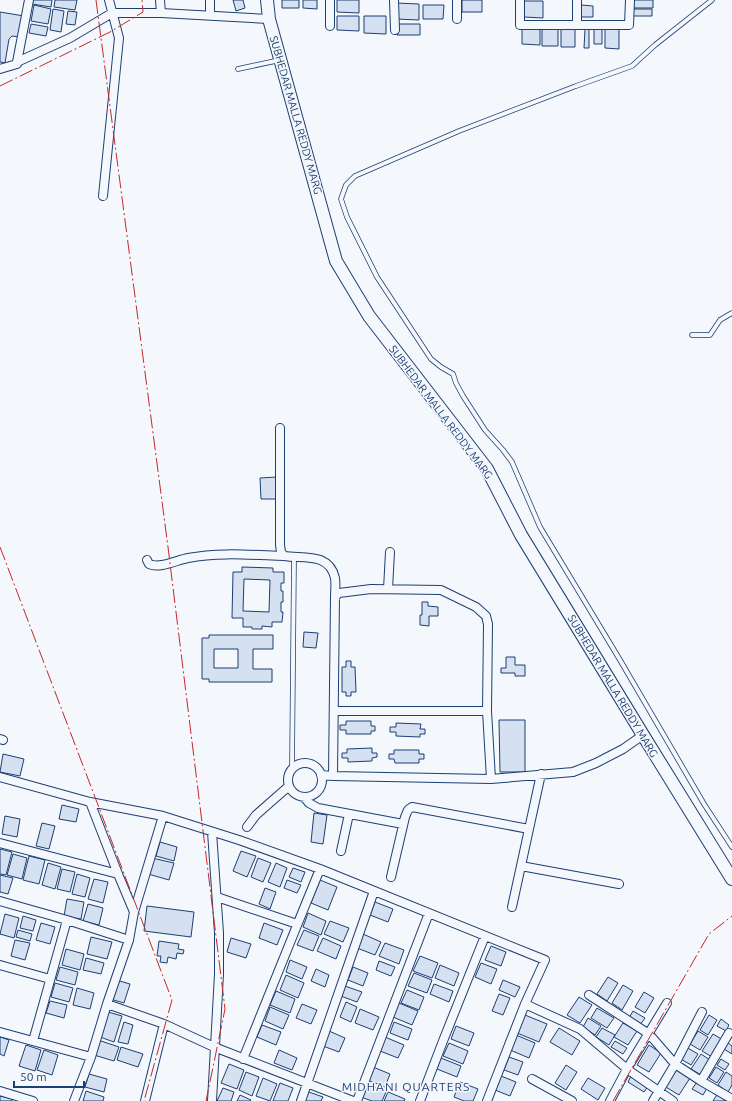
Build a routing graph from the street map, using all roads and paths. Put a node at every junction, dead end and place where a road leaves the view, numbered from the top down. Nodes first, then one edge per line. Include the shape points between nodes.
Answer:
1 (29, 0) edge
2 (109, 0) edge
3 (160, 0) edge
4 (210, 0) edge
5 (266, 0) edge
6 (330, 0) edge
7 (394, 0) edge
8 (457, 0) edge
9 (520, 0) edge
10 (577, 0) edge
11 (630, 0) edge
12 (712, 0) edge
13 (112, 13) junction
14 (161, 13) junction
15 (210, 15) junction
16 (269, 19) junction
17 (457, 20) dead end
18 (577, 25) junction
19 (330, 26) dead end
20 (395, 30) dead end
21 (280, 60) junction
22 (17, 62) junction
23 (238, 68) dead end
24 (0, 69) edge
25 (103, 196) dead end
26 (732, 313) edge
27 (692, 335) dead end
28 (280, 428) dead end
29 (390, 552) dead end
30 (284, 556) junction
31 (294, 557) junction
32 (147, 560) dead end
33 (388, 589) junction
34 (334, 598) junction
35 (334, 711) junction
36 (487, 711) junction
37 (643, 735) junction
38 (292, 770) junction
39 (541, 774) junction
40 (321, 775) junction
41 (333, 776) junction
42 (0, 777) edge
43 (491, 779) junction
44 (289, 786) junction
45 (304, 797) junction
46 (90, 802) junction
47 (349, 814) junction
48 (162, 816) junction
49 (404, 824) junction
50 (247, 827) dead end
51 (529, 829) junction
52 (212, 832) junction
53 (0, 843) edge
54 (732, 847) edge
55 (341, 852) dead end
56 (521, 866) junction
57 (320, 869) junction
58 (118, 874) junction
59 (391, 877) dead end
60 (732, 879) edge
61 (619, 884) dead end
62 (374, 891) junction
63 (217, 897) junction
64 (0, 901) edge
65 (512, 907) dead end
66 (134, 912) junction
67 (430, 913) junction
68 (66, 920) junction
69 (297, 924) junction
70 (485, 936) junction
71 (129, 940) junction
72 (0, 965) edge
73 (50, 979) junction
74 (589, 995) dead end
75 (667, 1003) dead end
76 (107, 1004) junction
77 (525, 1004) junction
78 (702, 1012) dead end
79 (164, 1024) junction
80 (0, 1032) edge
81 (729, 1033) dead end
82 (649, 1034) junction
83 (33, 1041) junction
84 (214, 1047) junction
85 (91, 1057) junction
86 (243, 1059) junction
87 (675, 1064) junction
88 (627, 1069) junction
89 (532, 1079) dead end
90 (701, 1081) junction
91 (307, 1084) junction
92 (0, 1090) edge
93 (658, 1091) junction
94 (732, 1098) edge
95 (33, 1101) edge
96 (74, 1101) edge
97 (145, 1101) edge
98 (212, 1101) edge
99 (301, 1101) edge
100 (353, 1101) edge
101 (357, 1101) edge
102 (420, 1101) edge
103 (487, 1101) edge
104 (572, 1101) edge
105 (610, 1101) edge
106 (653, 1101) edge
107 (673, 1101) edge

1 - 22 street
2 - 13 street
3 - 14 street
4 - 15 street
5 - 16 main road, SUBHEDAR MALLA REDDY MARG
6 - 19 street
7 - 20 street
8 - 17 street
9 - 18 street via 520,25
10 - 18 street
11 - 18 street via 629,25
12 - 54 lane via 632,66 459,131 355,176 346,185 341,199 347,217 377,277 431,359 453,374 463,396 485,430 512,462 540,527
13 - 14 street
13 - 22 street via 70,38
13 - 25 street via 118,38
14 - 15 street
15 - 16 street
16 - 21 main road, SUBHEDAR MALLA REDDY MARG
21 - 23 lane
21 - 37 main road, SUBHEDAR MALLA REDDY MARG via 336,261 369,316 487,469 521,535
22 - 24 street
26 - 27 lane via 720,320 710,335
28 - 30 street via 280,545
29 - 33 street
30 - 31 street
30 - 32 street via 212,554 160,566 149,564
31 - 34 street via 319,559 328,565 335,579
31 - 38 lane
33 - 34 street via 371,588 339,593
33 - 36 street via 441,590 476,607 486,616
34 - 35 street
35 - 36 street
35 - 41 street
36 - 43 street
37 - 39 street via 623,749 573,772
37 - 60 main road, SUBHEDAR MALLA REDDY MARG
38 - 40 street via 302,764 308,764
38 - 44 street via 289,774
39 - 43 street
39 - 51 street
40 - 41 street
40 - 45 street via 321,786 318,791
41 - 43 street
42 - 46 street
44 - 45 street via 294,794
44 - 50 street via 256,815
45 - 47 street via 313,806
46 - 48 street
46 - 58 street
47 - 49 street
47 - 55 street
48 - 52 street
48 - 66 street
49 - 51 street via 408,810 412,807
49 - 59 street
51 - 56 street
52 - 57 street
52 - 63 street
53 - 58 street
56 - 61 street
56 - 65 street
57 - 62 street
57 - 69 street
58 - 66 street
62 - 67 street
62 - 91 street
63 - 69 street
63 - 84 street via 219,974
64 - 68 street
66 - 71 street
67 - 70 street
67 - 101 street
68 - 71 street
68 - 73 street
69 - 86 street
70 - 77 street via 545,960
70 - 102 street
71 - 76 street
72 - 73 street
73 - 83 street
74 - 82 street
75 - 82 street
76 - 79 street
76 - 85 street
77 - 88 street via 580,1029
77 - 103 street
78 - 87 street
79 - 84 street
79 - 97 street
80 - 83 street
81 - 90 street
82 - 87 street
82 - 88 street
83 - 85 street
84 - 86 street
84 - 98 street
85 - 96 street
86 - 91 street
87 - 90 street
87 - 93 street
88 - 93 street
88 - 105 street
89 - 104 street
90 - 94 street
91 - 99 street
91 - 100 street
92 - 95 street
93 - 106 street
93 - 107 street

